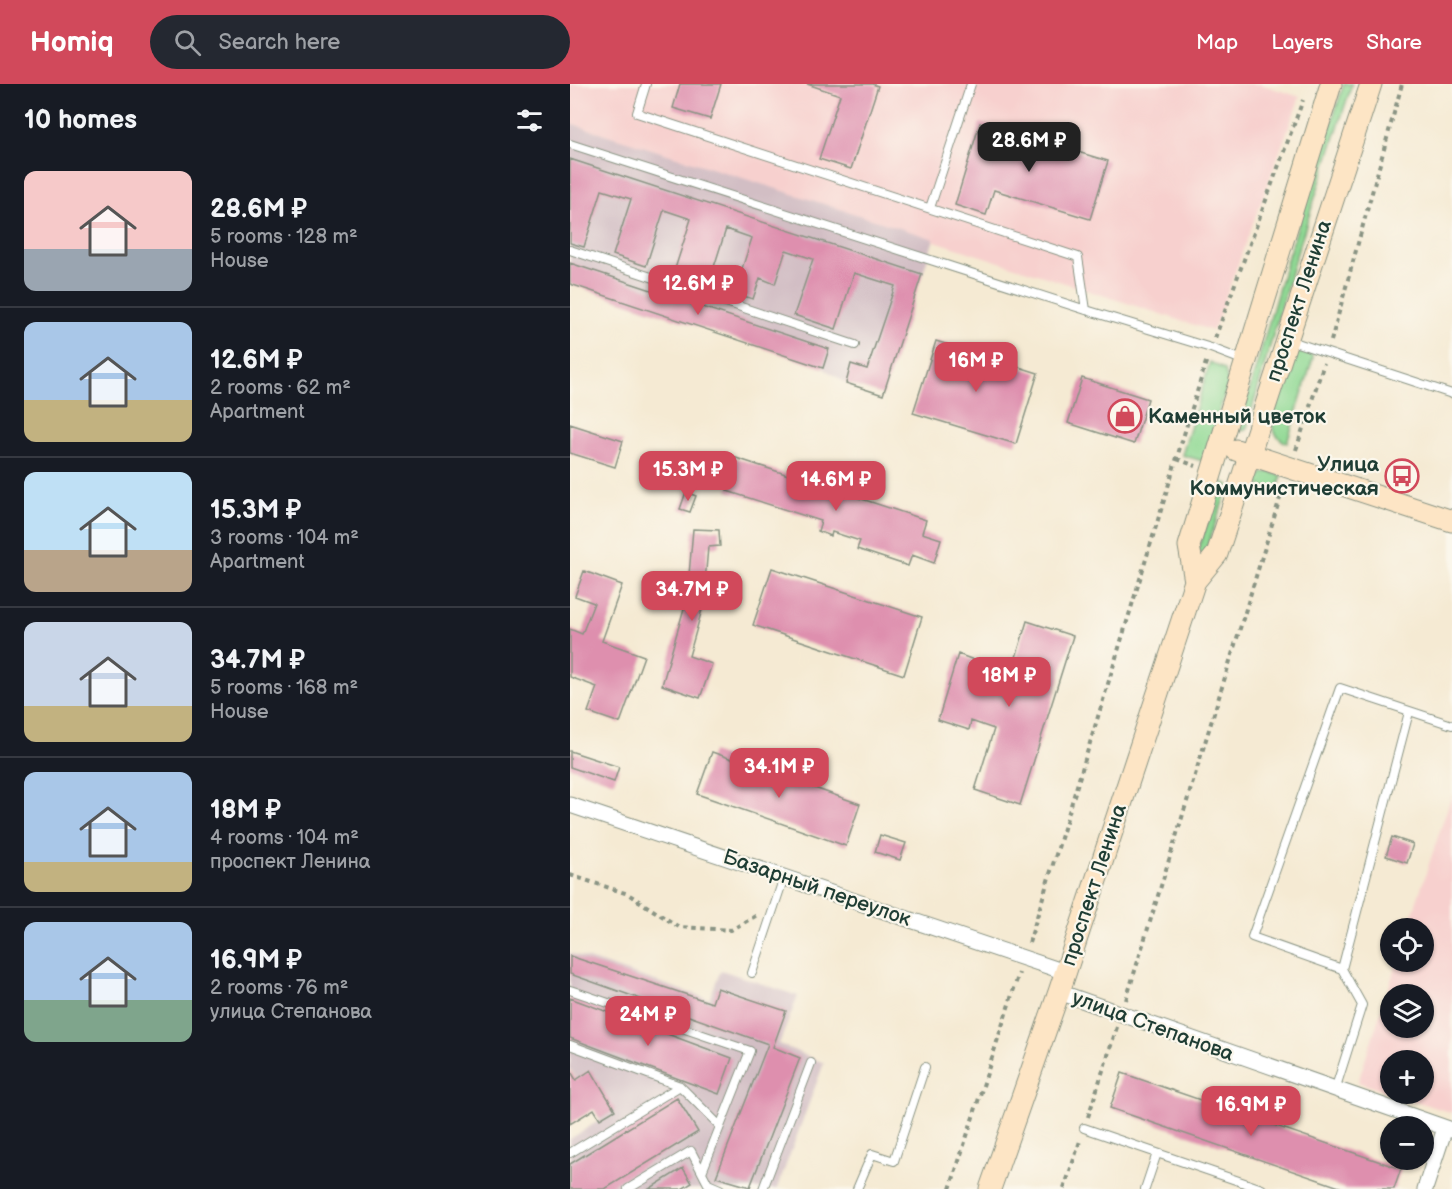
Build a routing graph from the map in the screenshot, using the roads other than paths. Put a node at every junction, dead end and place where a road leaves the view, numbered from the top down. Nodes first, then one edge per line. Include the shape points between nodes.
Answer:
1 (646, 84) edge
2 (971, 84) edge
3 (1331, 84) edge
4 (1371, 84) edge
5 (570, 144) edge
6 (930, 208) junction
7 (570, 250) edge
8 (1086, 310) junction
9 (1286, 340) junction
10 (855, 345) dead end
11 (1246, 362) junction
12 (1452, 394) edge
13 (1221, 445) junction
14 (1249, 454) junction
15 (1452, 521) edge
16 (1195, 581) junction
17 (1409, 712) junction
18 (1452, 725) edge
19 (570, 805) edge
20 (784, 877) junction
21 (1342, 969) junction
22 (752, 973) dead end
23 (1062, 982) junction
24 (570, 990) edge
25 (570, 1045) edge
26 (811, 1064) dead end
27 (925, 1067) dead end
28 (680, 1086) junction
29 (1335, 1090) junction
30 (720, 1126) junction
31 (1084, 1128) road end
32 (1448, 1129) edge
33 (570, 1153) edge
34 (1157, 1153) junction
35 (702, 1172) junction
36 (628, 1189) edge
37 (720, 1189) edge
38 (763, 1189) edge
39 (857, 1189) edge
40 (990, 1189) edge
41 (1145, 1189) edge
42 (1262, 1189) edge
43 (1425, 1189) edge

1 - 6 lane via 637,113
2 - 6 lane
3 - 11 main road, проспект Ленина
4 - 9 main road, проспект Ленина
5 - 8 lane
6 - 8 lane via 1078,257
7 - 10 lane
8 - 11 lane
9 - 12 lane
9 - 14 main road, проспект Ленина
11 - 13 main road, проспект Ленина
13 - 14 main road
13 - 16 main road, проспект Ленина via 1189,546
14 - 15 main road
14 - 16 main road, проспект Ленина via 1217,554
16 - 23 main road, проспект Ленина
17 - 18 lane
17 - 21 lane
17 - 21 lane via 1340,688 1252,937
19 - 20 street, Базарный переулок
20 - 22 lane
20 - 23 street, Базарный переулок via 1024,958
21 - 29 lane via 1362,1005
23 - 29 street, улица Степанова via 1121,1015
23 - 40 main road, проспект Ленина
24 - 30 lane via 750,1051
25 - 28 lane
26 - 38 lane
27 - 39 lane via 894,1161 872,1154
28 - 30 lane
28 - 33 lane
29 - 32 street, улица Степанова
30 - 35 lane
31 - 34 lane
32 - 43 street
34 - 41 lane
34 - 42 lane
35 - 36 lane via 691,1151
35 - 37 lane via 708,1184

